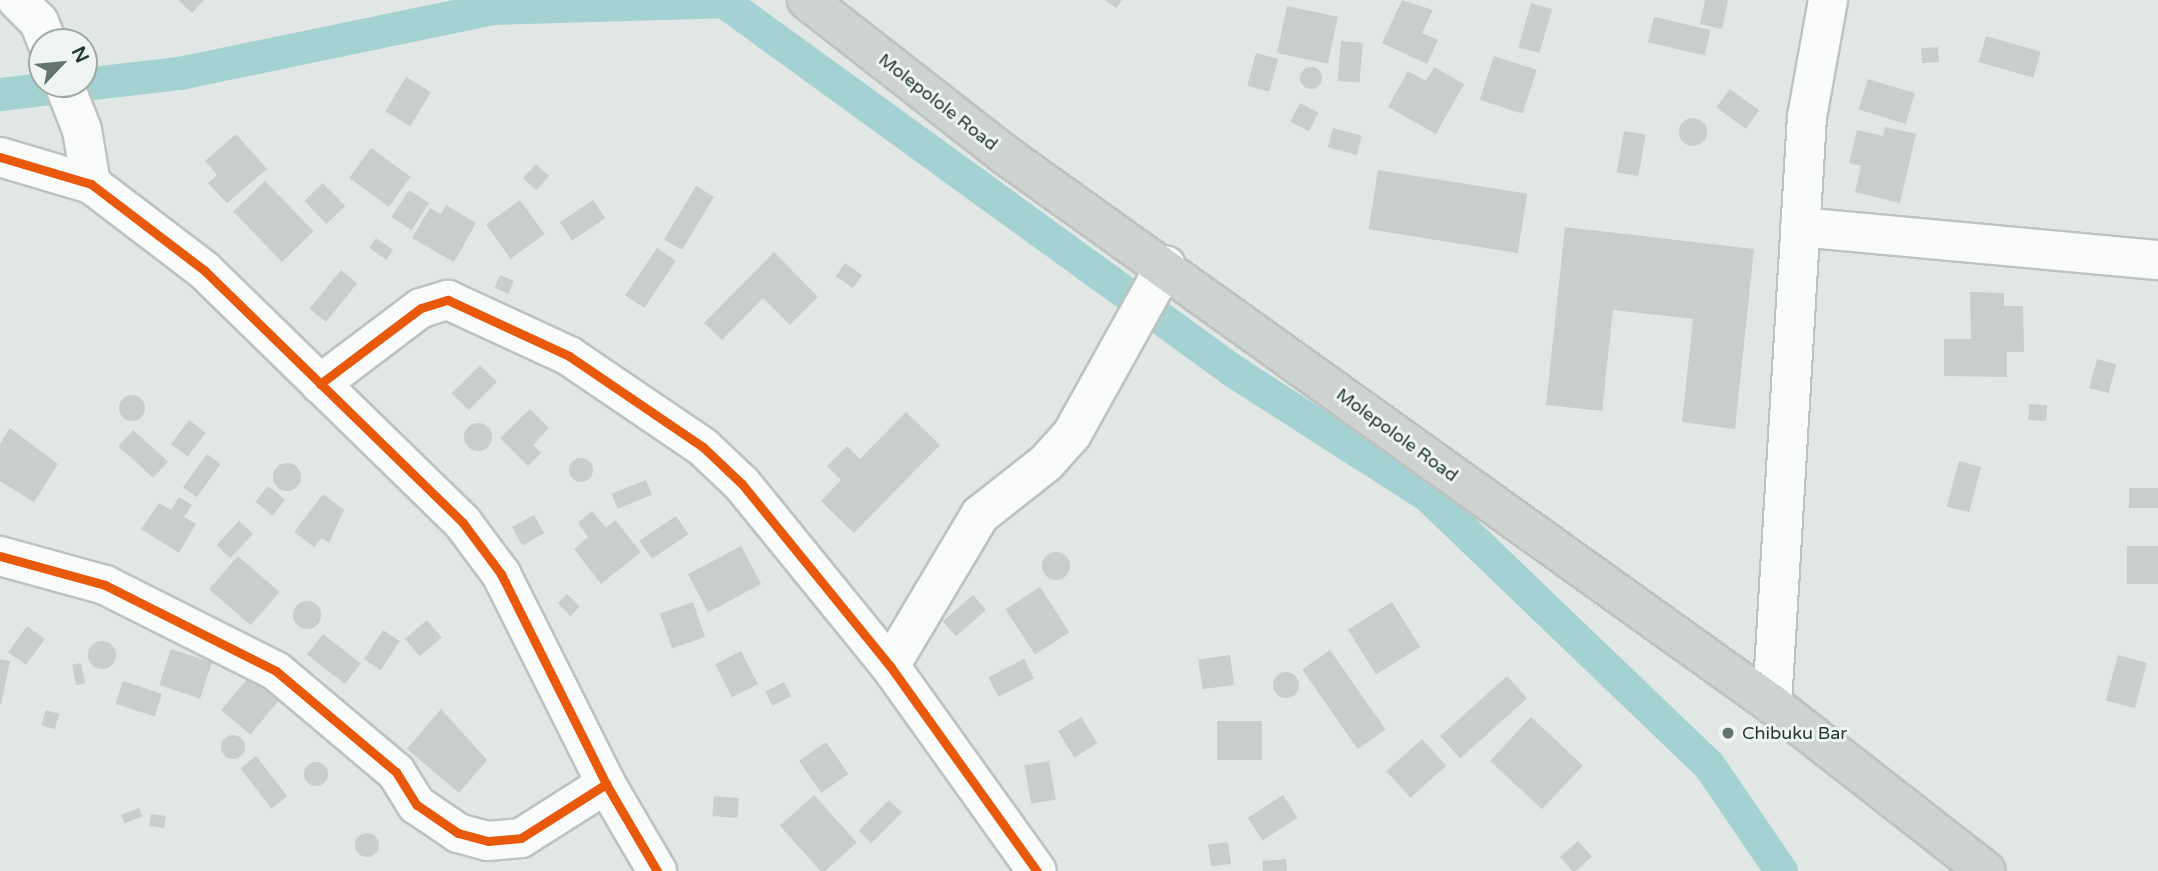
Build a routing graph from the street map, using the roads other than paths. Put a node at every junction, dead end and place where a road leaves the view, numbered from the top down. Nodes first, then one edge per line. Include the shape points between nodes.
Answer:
1 (807, 0) edge
2 (1828, 0) edge
3 (69, 98) edge
4 (0, 157) edge
5 (91, 184) junction
6 (1800, 227) junction
7 (2158, 260) edge
8 (1166, 265) junction
9 (320, 384) junction
10 (0, 556) edge
11 (890, 666) junction
12 (1772, 704) junction
13 (606, 784) junction
14 (657, 871) edge
15 (1037, 871) edge
16 (1986, 871) edge

1 - 8 main road, Molepolole Road via 1004,154
2 - 6 street via 1807,117
3 - 5 street via 82,130
4 - 5 street
5 - 9 street via 205,271
6 - 7 street
6 - 12 street
8 - 11 street via 1072,434 1046,463 980,515
8 - 12 main road, Molepolole Road
9 - 11 street via 421,308 448,300 569,356 703,447 741,484
9 - 13 street via 484,548
10 - 13 street via 104,585 276,671 396,772 417,804 458,833 488,841 521,838
11 - 15 street
12 - 16 main road, Molepolole Road
13 - 14 street

